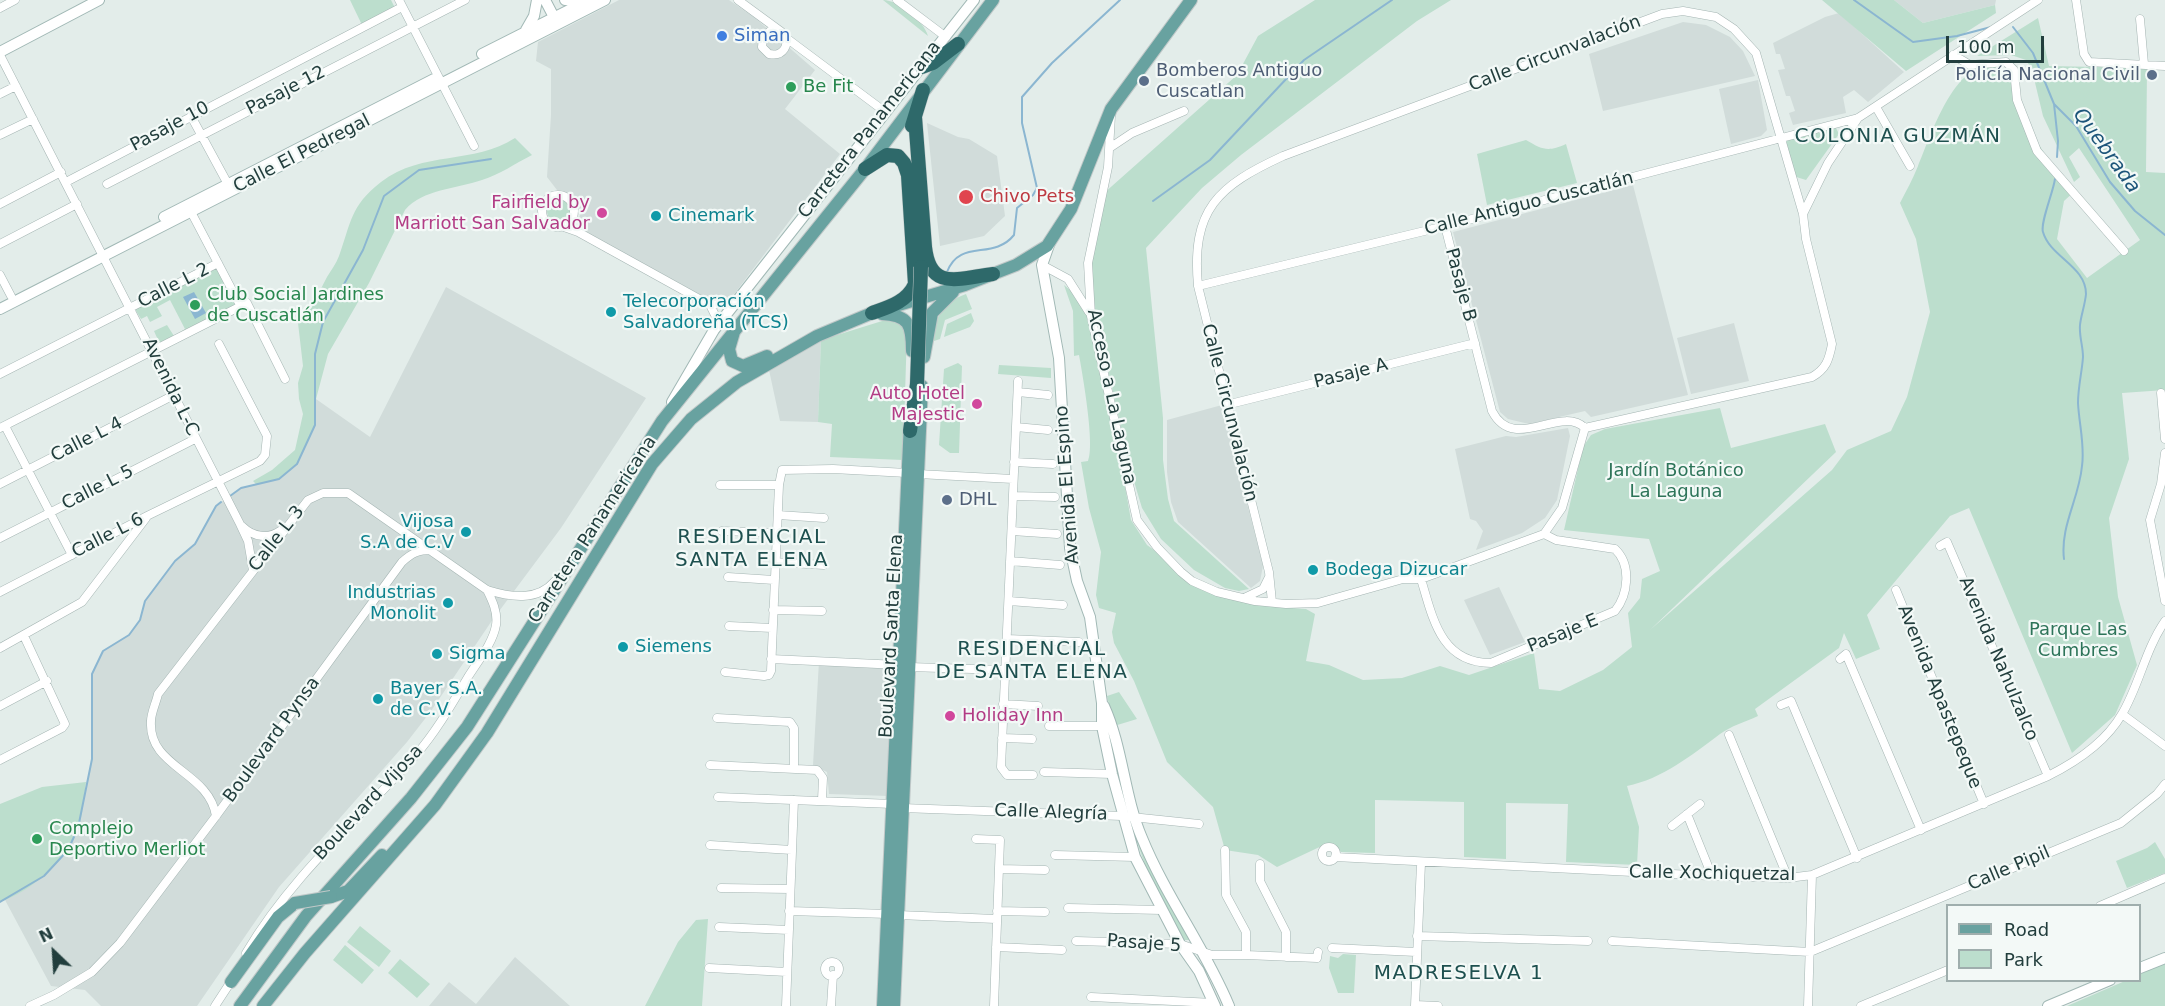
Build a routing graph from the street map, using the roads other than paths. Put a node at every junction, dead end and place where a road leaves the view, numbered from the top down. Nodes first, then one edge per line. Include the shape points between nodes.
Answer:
1 (15, 0) edge
2 (99, 0) edge
3 (465, 0) edge
4 (537, 0) edge
5 (544, 0) edge
6 (565, 0) edge
7 (589, 0) edge
8 (605, 0) edge
9 (738, 0) edge
10 (897, 0) edge
11 (974, 0) edge
12 (993, 0) edge
13 (1191, 0) edge
14 (2038, 0) edge
15 (2076, 0) edge
16 (400, 4) edge
17 (0, 8) edge
18 (760, 17) junction
19 (2140, 19) dead end
20 (556, 20) junction
21 (412, 27) junction
22 (526, 30) junction
23 (782, 34) junction
24 (765, 35) junction
25 (946, 37) junction
26 (958, 44) junction
27 (784, 51) junction
28 (802, 51) junction
29 (0, 54) edge
30 (1953, 55) junction
31 (2144, 64) junction
32 (2165, 66) edge
33 (922, 67) junction
34 (440, 79) junction
35 (16, 86) junction
36 (923, 90) junction
37 (0, 94) edge
38 (1876, 107) junction
39 (1111, 109) junction
40 (884, 111) junction
41 (1184, 111) dead end
42 (191, 116) junction
43 (915, 117) junction
44 (1858, 118) junction
45 (33, 119) junction
46 (201, 134) junction
47 (0, 135) edge
48 (1780, 139) junction
49 (474, 146) dead end
50 (1111, 147) junction
51 (1910, 166) dead end
52 (865, 169) junction
53 (61, 172) junction
54 (66, 182) junction
55 (107, 183) dead end
56 (230, 187) junction
57 (0, 204) edge
58 (77, 204) junction
59 (189, 208) junction
60 (1803, 214) junction
61 (574, 216) junction
62 (561, 226) junction
63 (1444, 226) junction
64 (578, 232) junction
65 (1050, 242) junction
66 (0, 244) edge
67 (2124, 251) dead end
68 (102, 254) junction
69 (218, 263) junction
70 (1016, 266) junction
71 (1042, 266) junction
72 (993, 274) junction
73 (0, 275) edge
74 (964, 285) junction
75 (1198, 286) junction
76 (10, 296) junction
77 (737, 300) junction
78 (0, 301) edge
79 (710, 305) junction
80 (241, 307) junction
81 (131, 308) junction
82 (0, 309) edge
83 (872, 314) junction
84 (1091, 316) junction
85 (737, 325) junction
86 (714, 330) junction
87 (807, 341) junction
88 (1475, 343) junction
89 (219, 344) dead end
90 (153, 352) junction
91 (0, 374) edge
92 (285, 378) dead end
93 (1018, 381) dead end
94 (1018, 392) junction
95 (2161, 393) dead end
96 (174, 395) junction
97 (1048, 395) dead end
98 (1226, 405) junction
99 (662, 420) junction
100 (3, 427) edge
101 (1016, 427) junction
102 (1585, 428) junction
103 (1048, 430) dead end
104 (910, 431) junction
105 (195, 439) junction
106 (2165, 439) edge
107 (2165, 453) edge
108 (1014, 462) junction
109 (1053, 464) dead end
110 (28, 470) junction
111 (913, 473) junction
112 (1013, 478) junction
113 (218, 483) junction
114 (0, 484) edge
115 (720, 484) dead end
116 (779, 486) junction
117 (1013, 496) junction
118 (1055, 497) dead end
119 (50, 512) junction
120 (149, 514) junction
121 (778, 515) junction
122 (824, 518) dead end
123 (240, 524) junction
124 (286, 526) junction
125 (722, 531) dead end
126 (1012, 531) junction
127 (777, 534) junction
128 (1057, 534) dead end
129 (1544, 534) junction
130 (0, 538) edge
131 (1944, 544) dead end
132 (433, 550) junction
133 (72, 555) junction
134 (1010, 561) junction
135 (775, 562) junction
136 (824, 564) dead end
137 (1060, 565) dead end
138 (253, 570) junction
139 (1269, 572) junction
140 (562, 574) junction
141 (728, 578) dead end
142 (1421, 579) junction
143 (774, 580) junction
144 (487, 590) junction
145 (1896, 590) dead end
146 (0, 592) edge
147 (1235, 597) junction
148 (1009, 601) junction
149 (2165, 601) edge
150 (1272, 602) junction
151 (1063, 605) dead end
152 (774, 610) junction
153 (822, 611) dead end
154 (2165, 621) edge
155 (729, 626) dead end
156 (772, 628) junction
157 (24, 636) junction
158 (1007, 639) junction
159 (1079, 642) dead end
160 (0, 648) edge
161 (1843, 657) dead end
162 (771, 659) junction
163 (904, 666) junction
164 (1004, 670) junction
165 (725, 672) dead end
166 (47, 681) junction
167 (1102, 703) junction
168 (1003, 705) junction
169 (1781, 705) dead end
170 (0, 706) edge
171 (1038, 706) dead end
172 (2122, 714) junction
173 (717, 718) dead end
174 (1049, 726) dead end
175 (1102, 726) junction
176 (1729, 735) dead end
177 (1002, 738) junction
178 (1032, 739) dead end
179 (2165, 746) edge
180 (0, 760) edge
181 (710, 765) dead end
182 (794, 769) junction
183 (1044, 772) dead end
184 (1112, 774) junction
185 (1033, 775) dead end
186 (2048, 776) junction
187 (2165, 784) edge
188 (718, 796) dead end
189 (794, 800) junction
190 (822, 800) junction
191 (1700, 804) dead end
192 (1984, 804) junction
193 (435, 805) junction
194 (897, 806) junction
195 (1687, 814) junction
196 (216, 816) junction
197 (1128, 816) junction
198 (1199, 824) dead end
199 (1672, 826) dead end
200 (1921, 830) junction
201 (976, 839) dead end
202 (710, 845) dead end
203 (792, 850) junction
204 (1225, 850) dead end
205 (1055, 855) dead end
206 (1135, 857) junction
207 (1335, 857) dead end
208 (1857, 858) junction
209 (1421, 863) junction
210 (1260, 864) dead end
211 (999, 870) junction
212 (1044, 870) dead end
213 (1812, 875) junction
214 (1712, 876) junction
215 (1788, 878) junction
216 (2165, 878) edge
217 (721, 888) dead end
218 (790, 890) junction
219 (2105, 904) edge
220 (1068, 908) dead end
221 (1162, 910) junction
222 (789, 911) junction
223 (1045, 912) dead end
224 (893, 915) junction
225 (997, 915) junction
226 (719, 927) dead end
227 (789, 930) junction
228 (1417, 936) junction
229 (1076, 941) dead end
230 (1612, 941) dead end
231 (1588, 942) dead end
232 (1180, 944) junction
233 (996, 947) junction
234 (1332, 948) dead end
235 (1062, 950) dead end
236 (1201, 952) junction
237 (1416, 952) junction
238 (1810, 952) junction
239 (1246, 955) junction
240 (1318, 955) dead end
241 (1286, 957) junction
242 (2165, 958) edge
243 (2141, 967) edge
244 (709, 968) dead end
245 (1946, 970) edge
246 (787, 972) junction
247 (833, 975) dead end
248 (231, 982) junction
249 (2108, 982) edge
250 (54, 995) junction
251 (1091, 997) dead end
252 (1214, 1005) edge
253 (2053, 1005) edge
254 (30, 1006) edge
255 (50, 1006) edge
256 (215, 1006) edge
257 (240, 1006) edge
258 (263, 1006) edge
259 (786, 1006) edge
260 (831, 1006) edge
261 (883, 1006) edge
262 (894, 1006) edge
263 (994, 1006) edge
264 (1229, 1006) edge
265 (1415, 1006) edge
266 (1438, 1006) edge
267 (1808, 1006) edge
268 (1861, 1006) edge

1 - 17 street
2 - 29 main road
3 - 21 street, Pasaje 12
4 - 22 main road
5 - 20 main road
6 - 7 main road
7 - 20 main road, Calle El Pedregal
8 - 20 main road, Calle El Pedregal
9 - 18 street
10 - 25 street
11 - 25 main road, Carretera Panamericana
12 - 26 main road, Carretera Panamericana
13 - 39 main road, Carretera Panamericana
14 - 30 street, Calle Antiguo Cuscatlán
15 - 31 street via 2089,62
16 - 21 street
16 - 42 street, Pasaje 10
18 - 23 street
18 - 24 street
19 - 31 street
20 - 22 main road, Calle El Pedregal
20 - 34 main road, Calle El Pedregal
21 - 34 street
21 - 46 street, Pasaje 12
22 - 34 main road, Calle El Pedregal
23 - 24 street via 773,30
23 - 27 street via 787,44
23 - 28 street
24 - 27 street via 762,44 766,52 773,56
25 - 33 main road, Carretera Panamericana
26 - 33 highway
26 - 36 main road, Carretera Panamericana
27 - 28 street
28 - 40 street
29 - 35 street, Avenida L-C
30 - 38 street, Calle Antiguo Cuscatlán
30 - 67 street via 1970,65 2011,65 2017,100 2037,151
31 - 32 street
33 - 40 main road, Carretera Panamericana
34 - 49 street
34 - 56 main road, Calle El Pedregal
35 - 37 street
35 - 45 street, Avenida L-C
36 - 43 highway
36 - 52 main road, Carretera Panamericana
38 - 44 street, Calle Antiguo Cuscatlán
38 - 51 street
39 - 50 street, Acceso a La Laguna
39 - 65 main road, Carretera Panamericana via 1071,208
40 - 77 main road, Carretera Panamericana
41 - 50 street via 1132,133
42 - 46 street
42 - 54 street, Pasaje 10
43 - 72 highway via 929,265 944,279
43 - 104 highway, bridge via 912,128 921,267 917,384
44 - 48 street, Calle Antiguo Cuscatlán
44 - 60 street, Calle Antiguo Cuscatlán via 1828,163
45 - 47 street
45 - 53 street, Avenida L-C
46 - 55 street, Pasaje 12
46 - 56 street
48 - 60 street, Calle Circunvalación
48 - 63 street, Calle Antiguo Cuscatlán
48 - 75 street, Calle Circunvalación via 1756,53 1748,42 1716,17 1683,11 1662,14 1244,174 1224,190 1202,220 1196,259
50 - 84 street, Acceso a La Laguna via 1088,263
52 - 83 highway via 887,155 898,156 904,163 915,284 902,301
52 - 85 main road, Carretera Panamericana
53 - 54 street, Avenida L-C
53 - 57 street
54 - 58 street, Avenida L-C
56 - 59 main road, Calle El Pedregal
58 - 66 street
58 - 68 street, Avenida L-C
59 - 68 main road, Calle El Pedregal
59 - 69 street
60 - 102 street, Calle Circunvalación via 1832,345 1821,372
61 - 62 street
61 - 62 street via 573,205 567,198 558,195 548,199 543,208 544,218 551,225
61 - 64 street
62 - 64 street
63 - 75 street, Calle Antiguo Cuscatlán
63 - 88 street, Pasaje B
64 - 79 street
65 - 70 main road, Carretera Panamericana
65 - 71 main road, Avenida El Espino
68 - 76 main road, Calle El Pedregal
68 - 81 street, Avenida L-C
68 - 82 main road, Calle El Pedregal
69 - 80 street
69 - 81 street, Calle L 2
70 - 71 main road
70 - 72 main road, Carretera Panamericana
71 - 84 street via 1068,279
71 - 167 main road, Avenida El Espino via 1059,358 1071,556 1090,617
72 - 74 main road, Carretera Panamericana
73 - 76 street
74 - 83 main road, Carretera Panamericana
74 - 111 main road, Boulevard Santa Elena via 935,307 928,323
75 - 98 street, Calle Circunvalación
76 - 78 main road, Calle El Pedregal
77 - 79 street
77 - 86 main road, Carretera Panamericana
79 - 86 street via 717,319
80 - 90 street
80 - 92 street via 248,303
81 - 90 street, Avenida L-C
81 - 91 street, Calle L 2
83 - 87 main road, Carretera Panamericana
83 - 104 main road, Boulevard Santa Elena via 899,316 910,326
84 - 147 street, Acceso a La Laguna via 1137,520 1156,547 1192,581
85 - 87 main road via 729,356 737,365
85 - 99 main road, Carretera Panamericana
86 - 99 main road, Carretera Panamericana
87 - 193 main road, Carretera Panamericana via 720,395 691,418 652,464 487,733
88 - 98 street, Pasaje A
88 - 102 street, Pasaje B via 1492,411 1502,426 1528,429 1569,421
89 - 113 street, Calle L 6 via 267,442 260,461
90 - 96 street, Avenida L-C
90 - 100 street
93 - 94 street
94 - 97 street
94 - 101 street
95 - 106 street
96 - 105 street, Avenida L-C
96 - 110 street, Calle L 4
98 - 139 street, Calle Circunvalación
99 - 140 main road, Carretera Panamericana
100 - 110 street
101 - 103 street
101 - 108 street
102 - 129 street via 1562,508
104 - 111 main road, Boulevard Santa Elena
105 - 113 street, Avenida L-C
105 - 119 street, Calle L 5
107 - 149 street via 2150,520
108 - 109 street
108 - 112 street
110 - 114 street, Calle L 4
110 - 119 street
111 - 112 street
111 - 116 street via 782,470
111 - 163 main road, Boulevard Santa Elena
111 - 163 main road, Boulevard Santa Elena via 901,621
112 - 117 street
113 - 120 street, Calle L 6
113 - 123 street, Avenida L-C
115 - 116 street
116 - 121 street
117 - 118 street
117 - 126 street
119 - 130 street, Calle L 5
119 - 133 street
120 - 133 street, Calle L 6
120 - 157 street via 82,602
121 - 122 street
121 - 127 street
123 - 124 street via 246,531 263,536 271,536
123 - 138 street, Avenida L-C via 248,541
124 - 132 street, Calle L 3 via 316,495 341,492 362,501
124 - 138 street, Calle L 3
125 - 127 street
126 - 128 street
126 - 134 street
127 - 135 street
129 - 142 street
129 - 142 street, Pasaje E via 1556,540 1615,549 1621,555 1625,595 1615,611 1491,663 1476,663 1448,647 1442,638
131 - 186 street, Avenida Nahulzalco
132 - 144 street, Calle L 3
132 - 196 street, Boulevard Pynsa via 411,554 402,562
133 - 146 street, Calle L 6
134 - 137 street
134 - 148 street
135 - 136 street
135 - 143 street
138 - 196 street, Calle L 3 via 158,694 151,721 153,740 162,755 206,790
139 - 147 street via 1260,592
139 - 150 street, Calle Circunvalación
140 - 144 street, Calle L 3 via 545,590 530,595 505,596
140 - 257 main road, Carretera Panamericana via 467,727 411,798 306,916
141 - 143 street
142 - 150 street via 1403,579 1318,603
143 - 152 street
144 - 248 street, Boulevard Vijosa via 496,612 491,639 442,720 416,754 286,896 259,930
145 - 192 street, Avenida Apastepeque
147 - 150 street, Acceso a La Laguna
148 - 151 street
148 - 158 street
152 - 153 street
152 - 156 street
154 - 172 street, Calle Xochiquetzal
155 - 156 street
156 - 162 street
157 - 160 street
157 - 166 street
158 - 159 street
158 - 164 street
161 - 200 street
162 - 163 street
162 - 165 street via 769,675
163 - 164 street
163 - 194 main road, Boulevard Santa Elena via 907,699
163 - 194 main road, Boulevard Santa Elena via 894,773
164 - 168 street
166 - 170 street
166 - 180 street via 65,724
167 - 175 main road, Avenida El Espino
167 - 197 main road, Avenida El Espino via 1113,725
168 - 171 street
168 - 177 street
169 - 208 street via 1791,701
172 - 179 street
172 - 186 street, Calle Xochiquetzal via 2075,762
173 - 182 street via 790,722 794,728
174 - 175 street
175 - 184 main road, Avenida El Espino
176 - 215 street via 1729,745
177 - 178 street
177 - 185 street via 1002,771 1007,775
181 - 182 street
182 - 190 street via 817,770 821,774
183 - 184 street
184 - 197 main road, Avenida El Espino
186 - 192 street, Calle Xochiquetzal
187 - 238 street, Calle Pipil via 2121,823
188 - 189 street, Calle Alegría
189 - 190 street, Calle Alegría
189 - 203 street
190 - 194 street, Calle Alegría
191 - 195 street
192 - 200 street, Calle Xochiquetzal
193 - 248 main road, bridge via 341,895 295,903 286,909
193 - 258 main road, Carretera Panamericana
194 - 197 street, Calle Alegría
194 - 224 main road, Boulevard Santa Elena
194 - 224 main road, Boulevard Santa Elena via 901,840
195 - 199 street
195 - 214 street
196 - 250 street, Boulevard Pynsa via 107,958
197 - 198 street, Calle Alegría
197 - 206 main road, Avenida El Espino
197 - 236 main road, Avenida El Espino
200 - 208 street, Calle Xochiquetzal
201 - 211 street via 1000,840
202 - 203 street
203 - 218 street
204 - 239 street via 1226,895 1246,932
205 - 206 street
206 - 221 main road, Avenida El Espino
207 - 209 street, Calle Xochiquetzal
208 - 213 street, Calle Xochiquetzal
209 - 214 street, Calle Xochiquetzal
209 - 228 street
210 - 241 street via 1260,880 1286,932
211 - 212 street
211 - 225 street
213 - 215 street, Calle Xochiquetzal
213 - 238 street
214 - 215 street, Calle Xochiquetzal
216 - 219 street
217 - 218 street
218 - 222 street
220 - 221 street
221 - 232 main road, Avenida El Espino
222 - 224 street
222 - 227 street
223 - 225 street
224 - 225 street
224 - 261 main road, Boulevard Santa Elena
224 - 262 main road, Boulevard Santa Elena
225 - 233 street
226 - 227 street
227 - 246 street
228 - 231 street
228 - 237 street
229 - 232 street, Pasaje 5
230 - 238 street
232 - 236 street, Pasaje 5
232 - 252 main road, Avenida El Espino via 1199,971
233 - 235 street
233 - 263 street
234 - 237 street
236 - 239 street, Pasaje 5
236 - 264 main road, Avenida El Espino
237 - 265 street
238 - 267 street
239 - 241 street, Pasaje 5
240 - 241 street, Pasaje 5
242 - 243 main road
244 - 246 street
245 - 268 street
246 - 259 street
247 - 260 street
248 - 256 street, Boulevard Vijosa
249 - 253 main road
250 - 254 street, Boulevard Pynsa
250 - 255 street
251 - 252 street
265 - 266 street

